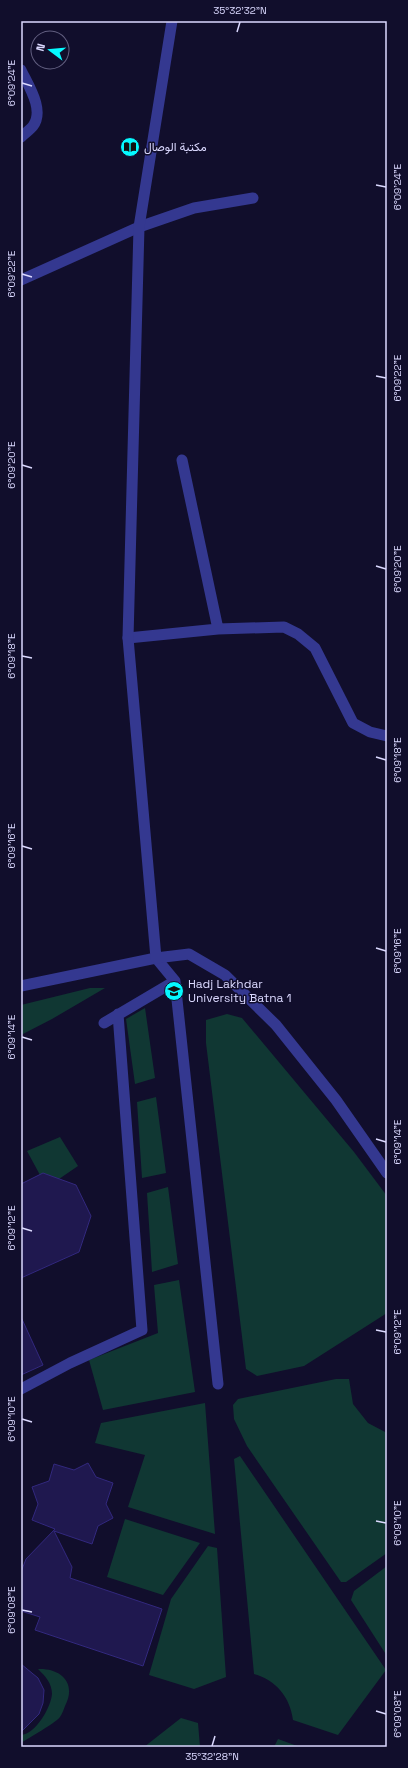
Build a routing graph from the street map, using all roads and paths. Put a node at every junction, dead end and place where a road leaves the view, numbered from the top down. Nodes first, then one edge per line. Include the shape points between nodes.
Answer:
1 (172, 21) edge
2 (21, 70) edge
3 (21, 136) edge
4 (253, 198) dead end
5 (139, 227) junction
6 (21, 280) edge
7 (182, 460) dead end
8 (218, 628) junction
9 (128, 638) junction
10 (387, 736) edge
11 (156, 958) junction
12 (175, 981) junction
13 (21, 986) edge
14 (118, 1014) junction
15 (104, 1023) dead end
16 (387, 1172) edge
17 (218, 1384) dead end
18 (21, 1389) edge

1 - 5 street
2 - 3 street via 34,98 37,112 34,126
4 - 5 street via 194,208
5 - 6 street
5 - 9 street
7 - 8 street
8 - 9 street
8 - 10 street via 284,627 298,634 315,648 354,723 370,732
9 - 11 street
11 - 12 street
11 - 13 street
11 - 16 street via 189,954 225,975 276,1025 336,1100
12 - 14 street
12 - 17 street
14 - 15 street
14 - 18 street via 142,1330

